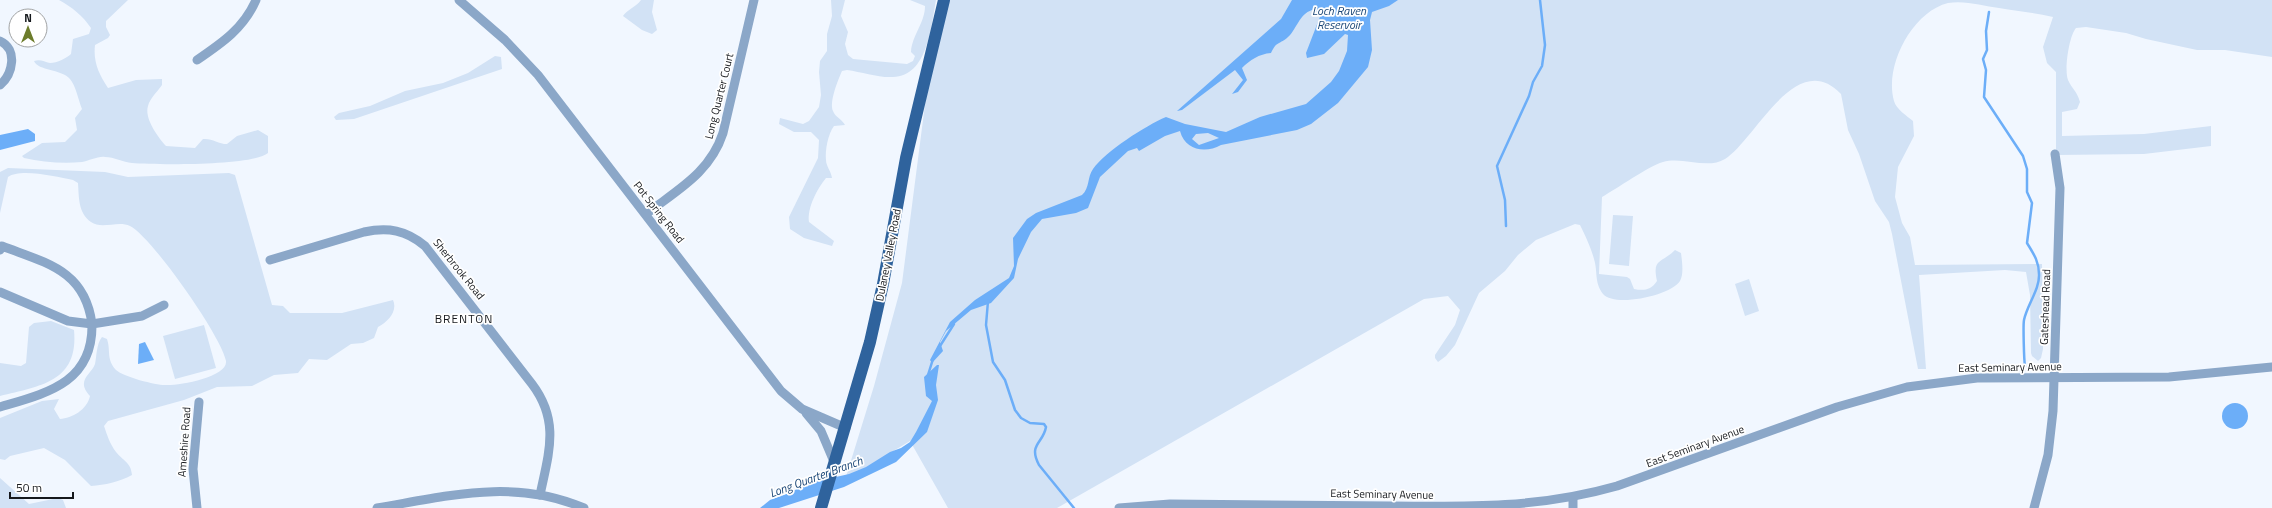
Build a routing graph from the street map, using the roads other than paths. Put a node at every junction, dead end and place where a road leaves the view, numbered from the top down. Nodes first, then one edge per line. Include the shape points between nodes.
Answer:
1 (256, 0) edge
2 (459, 0) edge
3 (754, 0) edge
4 (944, 0) edge
5 (0, 41) edge
6 (198, 60) dead end
7 (0, 85) edge
8 (2055, 154) dead end
9 (646, 214) junction
10 (0, 250) edge
11 (270, 260) dead end
12 (0, 292) edge
13 (164, 305) dead end
14 (92, 324) junction
15 (2272, 366) edge
16 (2055, 378) junction
17 (199, 402) dead end
18 (0, 407) edge
19 (802, 409) junction
20 (846, 428) junction
21 (835, 464) junction
22 (540, 495) junction
23 (1573, 498) junction
24 (822, 503) edge
25 (1373, 507) edge
26 (197, 508) edge
27 (377, 508) edge
28 (584, 508) edge
29 (1119, 508) edge
30 (1573, 508) edge
31 (2034, 508) edge

1 - 6 street via 236,31
2 - 9 street, Pot Spring Road via 527,63
3 - 9 street, Long Quarter Court via 717,150 702,170
4 - 20 main road, Dulaney Valley Road via 906,158 876,316
5 - 7 street via 9,50 13,62 8,79
8 - 16 street, Gateshead Road via 2060,188
9 - 19 street, Pot Spring Road via 776,385
10 - 14 street via 2,246 46,263 65,274 85,296 90,307
11 - 22 street, Sherbrook Road via 379,229 403,232 425,246 546,405 551,434
12 - 14 street via 68,321
13 - 14 street via 142,316
14 - 18 street via 88,351 70,379 41,395
15 - 16 street, East Seminary Avenue via 2169,377
16 - 23 street, East Seminary Avenue via 1977,378 1892,390 1837,407 1617,486
16 - 31 street, Gateshead Road via 2048,456
17 - 26 street, Ameshire Road via 193,469
19 - 20 street, Pot Spring Road
19 - 21 street via 821,431
20 - 21 main road, Dulaney Valley Road
21 - 24 main road, Dulaney Valley Road
22 - 27 street via 516,491 483,491
22 - 28 street
23 - 25 street, East Seminary Avenue via 1500,507
23 - 30 street
25 - 29 street, East Seminary Avenue via 1177,504

